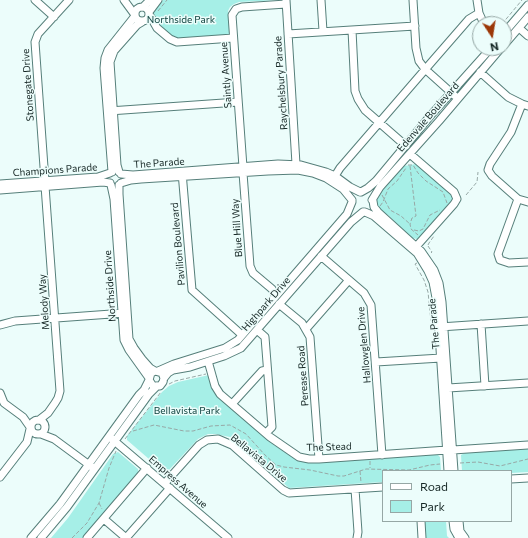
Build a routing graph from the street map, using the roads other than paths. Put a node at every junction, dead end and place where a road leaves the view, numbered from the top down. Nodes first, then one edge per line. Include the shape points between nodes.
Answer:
1 (35, 0) edge
2 (69, 0) edge
3 (126, 0) edge
4 (150, 0) edge
5 (158, 0) edge
6 (321, 0) edge
7 (413, 0) edge
8 (477, 0) edge
9 (286, 2) edge
10 (528, 5) edge
11 (146, 10) junction
12 (479, 13) junction
13 (135, 15) junction
14 (480, 16) edge
15 (54, 17) junction
16 (528, 17) edge
17 (143, 21) junction
18 (512, 24) edge
19 (415, 26) junction
20 (157, 28) junction
21 (519, 28) junction
22 (352, 30) junction
23 (323, 31) junction
24 (288, 34) junction
25 (512, 36) edge
26 (528, 36) edge
27 (233, 38) junction
28 (485, 56) edge
29 (494, 56) edge
30 (425, 69) junction
31 (480, 72) junction
32 (455, 96) junction
33 (238, 102) junction
34 (525, 105) edge
35 (110, 111) junction
36 (379, 122) junction
37 (406, 146) junction
38 (410, 154) junction
39 (296, 164) junction
40 (243, 170) junction
41 (111, 173) junction
42 (120, 173) junction
43 (183, 174) junction
44 (335, 176) junction
45 (0, 184) edge
46 (45, 184) junction
47 (110, 184) junction
48 (120, 184) junction
49 (0, 190) edge
50 (361, 192) junction
51 (518, 199) junction
52 (372, 200) junction
53 (352, 201) junction
54 (528, 202) edge
55 (364, 212) junction
56 (415, 248) junction
57 (321, 256) junction
58 (528, 262) edge
59 (349, 280) junction
60 (276, 296) junction
61 (279, 304) junction
62 (125, 313) junction
63 (55, 318) junction
64 (0, 319) edge
65 (15, 321) junction
66 (528, 321) edge
67 (481, 324) junction
68 (0, 325) edge
69 (442, 327) junction
70 (306, 329) junction
71 (257, 330) junction
72 (242, 335) junction
73 (441, 358) junction
74 (208, 362) junction
75 (376, 362) junction
76 (267, 370) junction
77 (156, 371) junction
78 (164, 378) junction
79 (149, 379) junction
80 (528, 383) edge
81 (486, 386) junction
82 (448, 388) junction
83 (159, 389) junction
84 (0, 396) edge
85 (232, 404) junction
86 (48, 412) junction
87 (23, 417) junction
88 (37, 420) junction
89 (45, 426) junction
90 (30, 428) junction
91 (266, 434) junction
92 (39, 435) junction
93 (54, 439) junction
94 (118, 440) junction
95 (27, 442) junction
96 (528, 445) edge
97 (450, 450) junction
98 (382, 455) junction
99 (319, 459) junction
100 (89, 464) junction
101 (147, 468) junction
102 (95, 469) junction
103 (448, 470) edge
104 (454, 470) edge
105 (0, 477) edge
106 (528, 478) edge
107 (512, 479) edge
108 (528, 483) edge
109 (167, 486) junction
110 (382, 487) edge
111 (358, 489) junction
112 (106, 517) junction
113 (421, 522) edge
114 (453, 522) edge
115 (458, 522) edge
116 (31, 538) edge
117 (41, 538) edge
118 (87, 538) edge
119 (126, 538) edge
120 (228, 538) edge
121 (357, 538) edge
122 (422, 538) edge
123 (459, 538) edge
124 (465, 538) edge

1 - 15 street
2 - 15 street, Stonegate Drive
3 - 11 street
3 - 13 street
4 - 11 street
5 - 11 street
6 - 23 street
7 - 19 street
8 - 12 street
9 - 24 street, Raychelsbury Parade
9 - 27 street, Saintly Avenue via 236,9 232,16
10 - 18 street
11 - 13 street via 137,10
11 - 17 street via 147,20
11 - 20 street
12 - 14 street
12 - 30 street via 469,19
13 - 17 street via 138,20
13 - 35 street via 108,50 105,58
15 - 46 street, Stonegate Drive via 38,34 35,42
16 - 21 street
17 - 20 street
17 - 35 street via 111,55
19 - 22 street
19 - 30 street via 417,53
20 - 27 street via 177,42
21 - 25 street
21 - 26 street
22 - 23 street
22 - 36 street via 356,95 362,107
23 - 24 street
24 - 39 street, Raychelsbury Parade
27 - 33 street, Saintly Avenue
28 - 32 street, Edenvale Boulevard
29 - 31 street, Edenvale Boulevard
30 - 32 street
30 - 36 street
31 - 32 street, Edenvale Boulevard
31 - 34 street via 508,96
32 - 37 street, Edenvale Boulevard
32 - 38 street, Edenvale Boulevard
33 - 35 street
33 - 40 street, Saintly Avenue
34 - 51 street via 488,170
35 - 41 street
35 - 42 street
36 - 37 street
36 - 44 street
37 - 50 street, Edenvale Boulevard via 373,184
38 - 52 street, Edenvale Boulevard via 379,188
38 - 56 street via 455,194 456,202 447,205
39 - 40 street, The Parade via 278,164
39 - 44 street, The Parade via 317,168
40 - 43 street, The Parade
40 - 53 street, The Parade via 291,170 313,173 334,182 346,191
40 - 60 street, Blue Hill Way via 250,266 253,273 272,289
41 - 42 street
41 - 46 street, Champions Parade
41 - 47 street via 108,178
42 - 43 street, The Parade
42 - 48 street via 123,179
43 - 48 street, The Parade via 131,180
43 - 72 street, Pavilion Boulevard via 192,290
44 - 50 street, The Parade
45 - 46 street, Champions Parade
46 - 47 street, Champions Parade
46 - 49 street, Champions Parade
46 - 63 street, Melody Way
47 - 48 street
47 - 62 street, Northside Drive via 114,199
48 - 62 street, Northside Drive via 118,194
50 - 52 street via 367,193
50 - 53 street via 355,195
51 - 54 street
51 - 58 street via 498,254 500,260 509,263
52 - 55 street via 371,208
52 - 56 street, The Parade via 376,209
53 - 55 street via 357,211
53 - 60 street, Highpark Drive via 347,214
55 - 56 street, The Parade via 374,216
55 - 57 street, Highpark Drive via 351,222
56 - 69 street, The Parade via 433,282
57 - 59 street, Hallowglen Drive
57 - 61 street, Highpark Drive
59 - 70 street
59 - 75 street, Hallowglen Drive via 364,293 371,305
60 - 72 street, Highpark Drive
61 - 70 street, Perease Road
61 - 71 street, Highpark Drive
62 - 63 street
62 - 77 street, Northside Drive via 131,343 146,364
62 - 79 street, Northside Drive via 125,343
63 - 65 street
63 - 86 street, Melody Way via 60,391
64 - 65 street
65 - 68 street
66 - 67 street
67 - 69 street
67 - 81 street
69 - 73 street, The Parade
69 - 82 street, The Parade
70 - 99 street, Perease Road via 311,342
71 - 74 street, Highpark Drive via 236,351
71 - 76 street via 265,337
72 - 77 street, Highpark Drive via 225,348
73 - 75 street
73 - 97 street, The Parade
74 - 78 street, Highpark Drive via 173,370
74 - 85 street, The Stead via 218,391
75 - 98 street, Hallowglen Drive
76 - 85 street via 262,371
76 - 91 street via 272,427
77 - 78 street via 162,373
77 - 79 street
78 - 83 street
79 - 83 street via 151,384
79 - 94 street
80 - 81 street
81 - 82 street
82 - 97 street, The Parade
83 - 94 street via 149,394
84 - 87 street
85 - 91 street, The Stead
86 - 88 street, Melody Way
86 - 89 street, Melody Way
87 - 88 street
87 - 90 street
88 - 89 street
88 - 90 street
89 - 92 street
89 - 93 street
90 - 92 street via 33,434
90 - 95 street
91 - 99 street, The Stead via 299,457
92 - 93 street
92 - 95 street
93 - 100 street
94 - 100 street
94 - 101 street, Empress Avenue
94 - 102 street
95 - 105 street
96 - 97 street, The Stead
97 - 98 street, The Stead
97 - 103 street, The Parade
97 - 104 street, The Parade
98 - 99 street, The Stead
100 - 102 street
100 - 116 street
101 - 109 street, Empress Avenue
101 - 112 street
102 - 117 street
106 - 107 street
106 - 108 street
109 - 111 street, Bellavista Drive via 199,445 207,440 223,440 286,492
109 - 119 street, Bellavista Drive
109 - 120 street, Empress Avenue
110 - 111 street, Bellavista Drive
111 - 121 street
112 - 118 street
112 - 119 street
113 - 122 street
114 - 123 street
115 - 124 street

